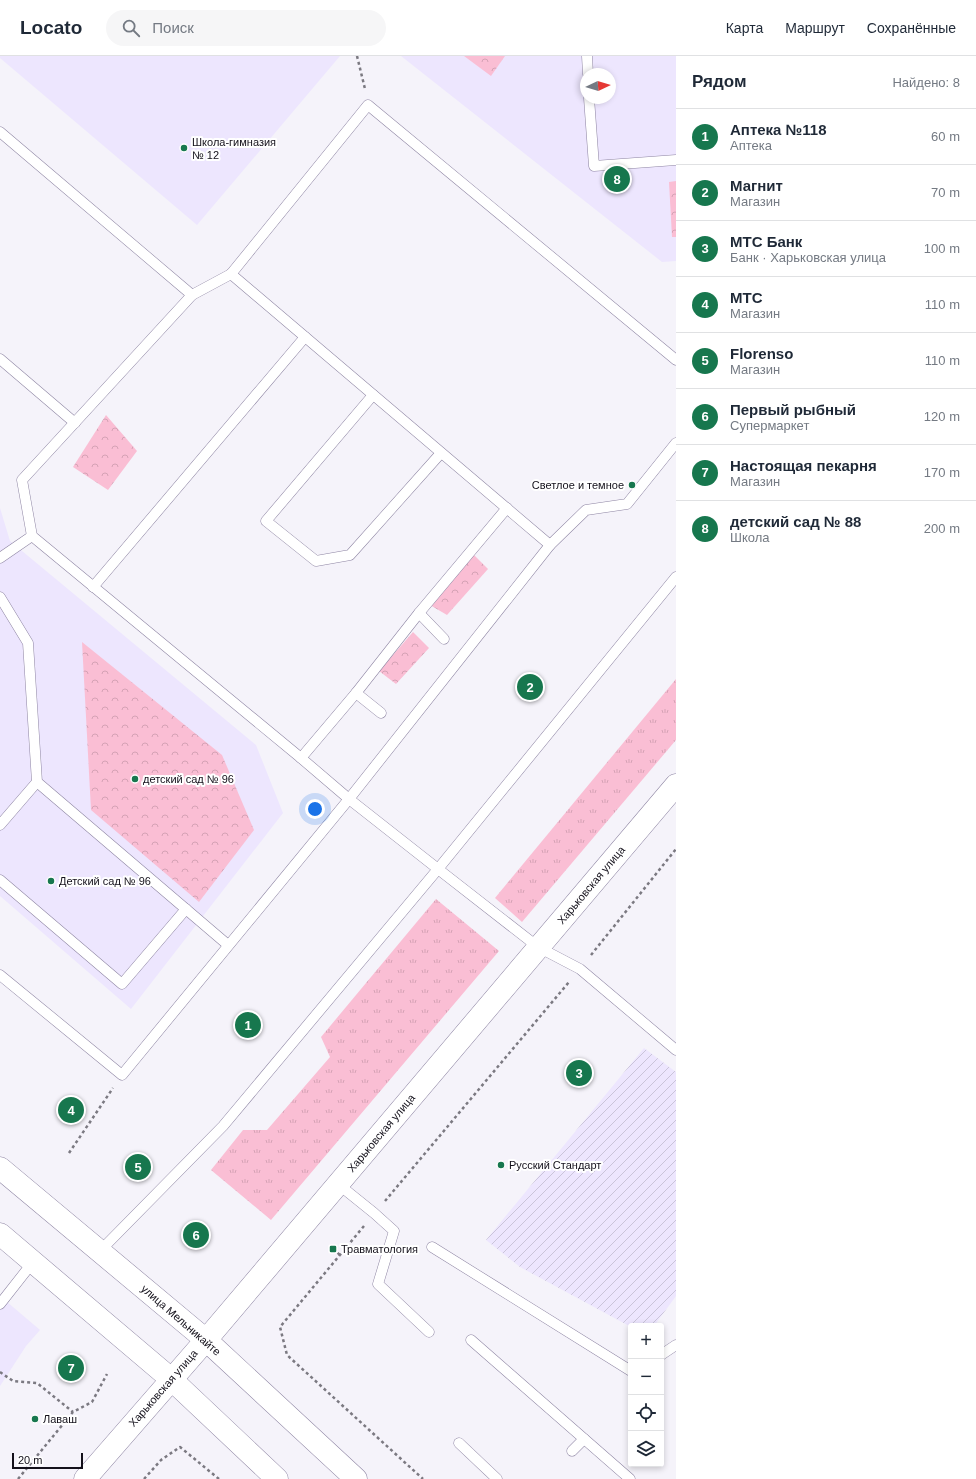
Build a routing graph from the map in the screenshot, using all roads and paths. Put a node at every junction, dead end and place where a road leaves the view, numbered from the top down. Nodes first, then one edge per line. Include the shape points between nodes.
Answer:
1 (357, 56) edge
2 (587, 56) edge
3 (588, 68) edge
4 (590, 104) edge
5 (368, 105) junction
6 (0, 132) edge
7 (676, 160) edge
8 (231, 274) junction
9 (192, 295) junction
10 (305, 337) junction
11 (0, 359) edge
12 (676, 360) edge
13 (373, 395) junction
14 (75, 423) junction
15 (676, 443) edge
16 (442, 453) junction
17 (506, 508) junction
18 (32, 536) junction
19 (550, 545) junction
20 (0, 558) edge
21 (676, 577) edge
22 (93, 587) junction
23 (0, 597) edge
24 (419, 613) junction
25 (444, 639) dead end
26 (356, 693) junction
27 (381, 713) dead end
28 (302, 758) junction
29 (36, 782) junction
30 (676, 784) edge
31 (349, 799) junction
32 (0, 825) edge
33 (676, 848) edge
34 (438, 869) junction
35 (0, 880) edge
36 (186, 909) junction
37 (228, 945) junction
38 (538, 947) junction
39 (580, 969) junction
40 (0, 975) edge
41 (676, 1050) edge
42 (122, 1074) junction
43 (69, 1153) dead end
44 (0, 1168) edge
45 (338, 1184) junction
46 (374, 1213) junction
47 (0, 1234) edge
48 (432, 1247) dead end
49 (333, 1249) dead end
50 (100, 1251) junction
51 (340, 1255) junction
52 (33, 1262) junction
53 (0, 1304) edge
54 (430, 1332) dead end
55 (206, 1340) junction
56 (471, 1340) dead end
57 (676, 1345) edge
58 (664, 1353) edge
59 (628, 1370) edge
60 (0, 1372) edge
61 (107, 1374) dead end
62 (171, 1380) junction
63 (74, 1412) junction
64 (584, 1438) junction
65 (460, 1443) dead end
66 (572, 1451) dead end
67 (148, 1474) junction
68 (18, 1479) edge
69 (85, 1479) edge
70 (144, 1479) edge
71 (147, 1479) edge
72 (219, 1479) edge
73 (277, 1479) edge
74 (356, 1479) edge
75 (423, 1479) edge
76 (497, 1479) edge
77 (630, 1479) edge

1 - 5 path
2 - 3 lane
4 - 7 lane via 594,166
5 - 8 lane
5 - 12 lane
6 - 9 lane
8 - 9 lane
8 - 10 lane
9 - 14 lane
10 - 13 lane
10 - 22 lane
11 - 14 lane
13 - 16 lane
13 - 16 lane via 266,521 316,561 350,555
14 - 18 lane via 22,480
15 - 19 lane via 628,504 586,510
16 - 17 lane
17 - 19 lane
17 - 24 lane
18 - 20 lane
18 - 22 lane
19 - 31 lane
21 - 34 lane
22 - 28 lane
23 - 29 lane via 28,643
24 - 25 lane
24 - 26 lane
26 - 27 lane
26 - 28 lane
28 - 31 lane
29 - 32 lane
29 - 36 lane
30 - 38 street, Харьковская улица
31 - 34 lane
31 - 37 lane
33 - 39 path
34 - 38 lane
34 - 50 lane via 223,1126
35 - 36 lane via 122,984
36 - 37 lane
37 - 42 lane
38 - 39 lane
38 - 45 street, Харьковская улица
39 - 41 lane
39 - 46 path
40 - 42 lane
42 - 43 path
44 - 50 street, улица Мельникайте
45 - 46 lane
45 - 55 street, Харьковская улица
46 - 51 path
46 - 54 lane via 394,1231 378,1284
47 - 52 street
48 - 59 lane
49 - 51 path
50 - 55 street, улица Мельникайте
51 - 75 path via 280,1327 287,1355
52 - 53 lane
52 - 62 street
55 - 62 street, Харьковская улица
55 - 74 street, улица Мельникайте
56 - 64 lane
57 - 58 lane
60 - 63 path via 13,1381 37,1383
61 - 63 path via 92,1402
62 - 69 street, Харьковская улица
62 - 73 street
63 - 68 path
64 - 66 lane
64 - 77 lane
65 - 76 lane
67 - 70 path
67 - 71 path
67 - 72 path via 161,1460 180,1447

